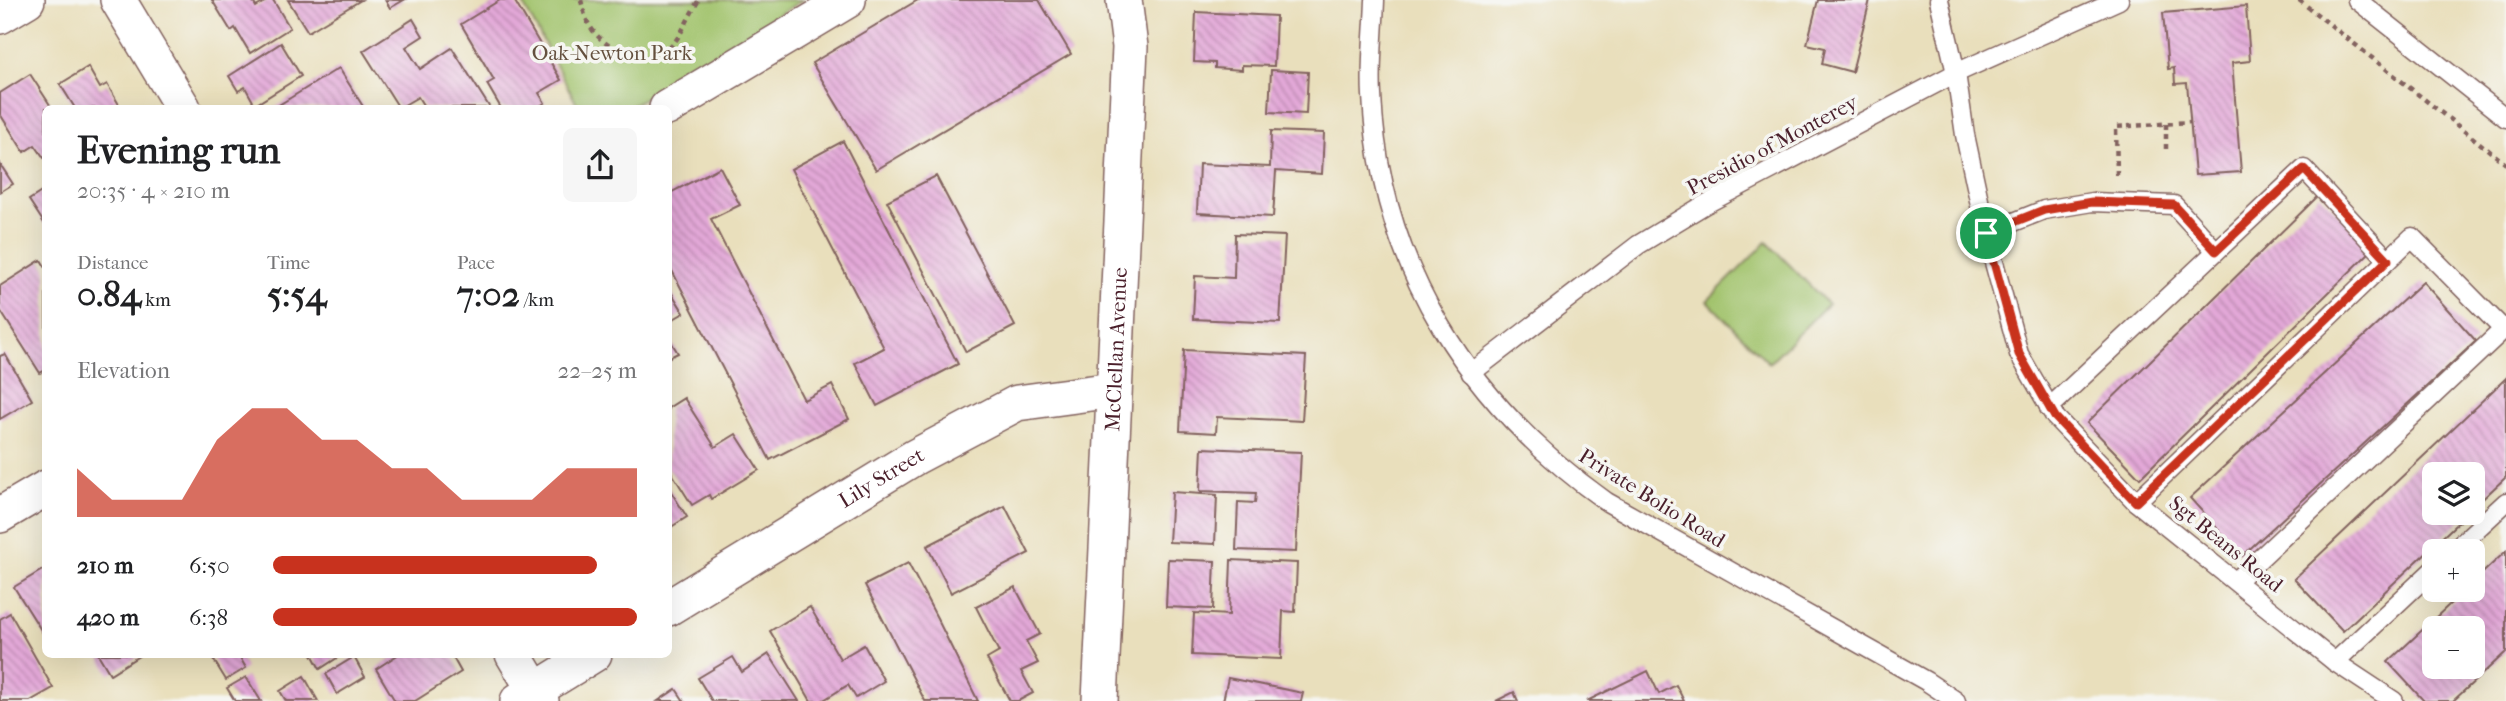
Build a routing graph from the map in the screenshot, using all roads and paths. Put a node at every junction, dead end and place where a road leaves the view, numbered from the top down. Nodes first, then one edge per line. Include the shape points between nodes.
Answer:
1 (27, 0) edge
2 (118, 0) edge
3 (581, 0) edge
4 (699, 0) edge
5 (848, 0) edge
6 (1124, 0) edge
7 (1375, 0) edge
8 (1939, 0) edge
9 (2119, 0) edge
10 (2299, 0) edge
11 (2357, 0) edge
12 (0, 16) edge
13 (1956, 73) junction
14 (181, 105) edge
15 (672, 105) edge
16 (2506, 118) edge
17 (2190, 122) dead end
18 (2165, 124) junction
19 (2166, 150) dead end
20 (2506, 164) edge
21 (2116, 203) junction
22 (1986, 233) junction
23 (2216, 251) junction
24 (2388, 260) junction
25 (2505, 328) edge
26 (1471, 373) junction
27 (1113, 390) junction
28 (2049, 408) junction
29 (42, 490) edge
30 (2136, 502) junction
31 (2506, 502) edge
32 (0, 515) edge
33 (2466, 539) edge
34 (2422, 580) edge
35 (2236, 581) junction
36 (672, 606) edge
37 (515, 658) edge
38 (588, 658) edge
39 (2335, 662) junction
40 (531, 698) edge
41 (1100, 701) edge
42 (1956, 701) edge
43 (2393, 701) edge

1 - 12 street
2 - 14 street
3 - 4 path via 590,27 605,43 644,59 662,54 676,41
5 - 15 street
6 - 27 street, McClellan Avenue via 1130,47
7 - 26 lane, Private Bolio Road via 1371,94 1394,226 1436,320
8 - 13 lane, Sgt Beans Road
9 - 13 lane, Presidio of Monterey
10 - 20 path
11 - 16 lane
13 - 22 lane, Sgt Beans Road
13 - 26 lane, Presidio of Monterey via 1704,205 1638,245
17 - 18 path
18 - 19 path
18 - 21 path via 2116,127
21 - 22 lane via 2044,210
21 - 23 lane via 2174,205
22 - 28 lane, Sgt Beans Road via 2019,354
23 - 24 lane via 2304,169
23 - 28 lane
24 - 25 lane via 2412,237
24 - 30 lane
25 - 35 lane
26 - 42 lane, Private Bolio Road via 1535,445 1607,502
27 - 36 street, Lily Street via 1017,403 915,457
27 - 41 street, McClellan Avenue
28 - 30 lane, Sgt Beans Road
29 - 32 street
30 - 35 lane, Sgt Beans Road
31 - 33 lane
34 - 39 lane
35 - 39 lane, Sgt Beans Road
37 - 40 street
38 - 40 street
39 - 43 lane, Sgt Beans Road

